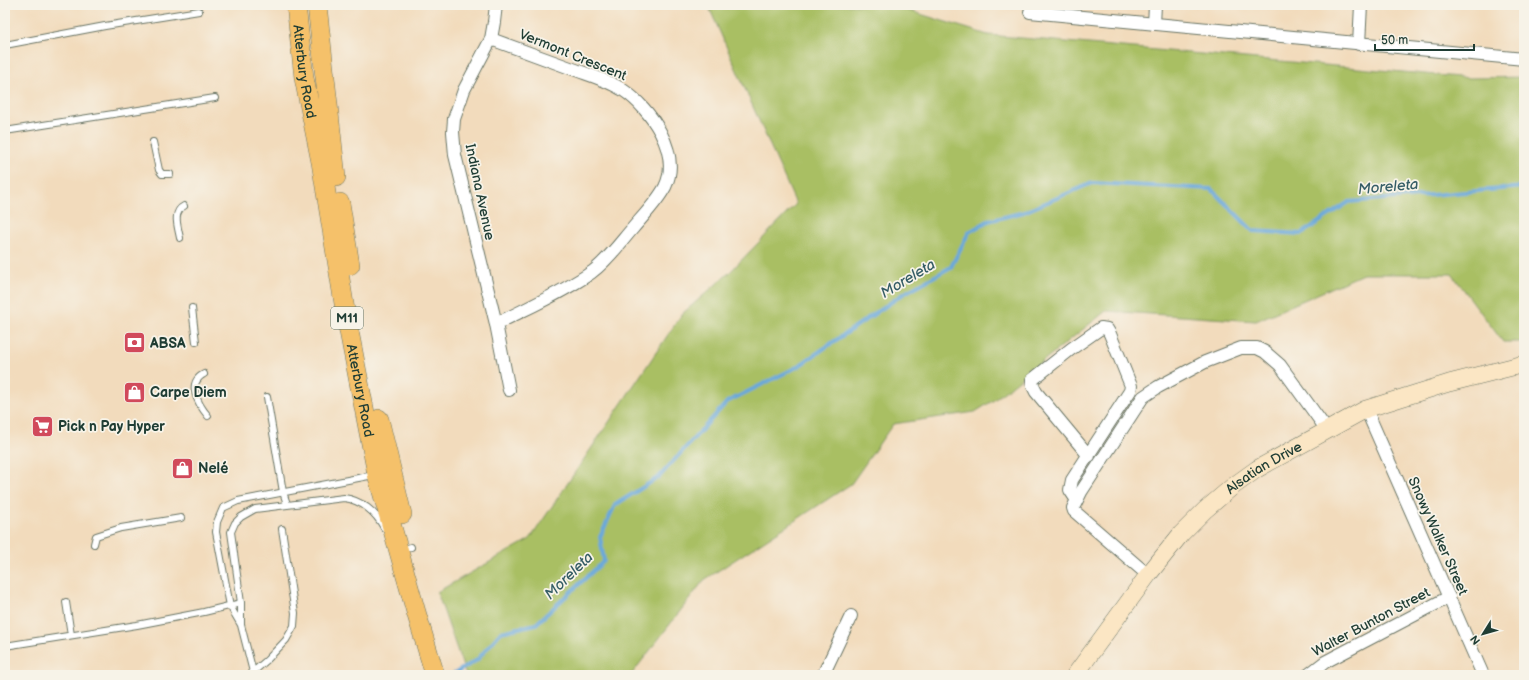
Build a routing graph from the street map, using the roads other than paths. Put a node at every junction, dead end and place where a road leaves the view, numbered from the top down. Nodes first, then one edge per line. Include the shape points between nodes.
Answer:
1 (296, 5) edge
2 (318, 5) edge
3 (496, 5) edge
4 (1156, 5) edge
5 (1361, 5) edge
6 (199, 11) dead end
7 (1030, 12) dead end
8 (1154, 24) junction
9 (491, 39) junction
10 (1359, 44) junction
11 (5, 45) edge
12 (1524, 59) edge
13 (215, 98) dead end
14 (5, 131) edge
15 (153, 142) dead end
16 (170, 174) dead end
17 (184, 206) dead end
18 (180, 238) dead end
19 (192, 308) dead end
20 (496, 324) junction
21 (196, 342) dead end
22 (1524, 364) edge
23 (204, 374) dead end
24 (509, 390) dead end
25 (267, 397) dead end
26 (1366, 409) junction
27 (208, 416) dead end
28 (1327, 430) junction
29 (1089, 456) junction
30 (384, 473) junction
31 (283, 492) junction
32 (287, 504) junction
33 (1075, 505) junction
34 (181, 518) dead end
35 (282, 530) dead end
36 (94, 544) dead end
37 (405, 549) junction
38 (1148, 575) junction
39 (1449, 597) junction
40 (66, 602) dead end
41 (240, 603) junction
42 (230, 606) junction
43 (851, 616) dead end
44 (241, 625) junction
45 (71, 635) junction
46 (431, 640) junction
47 (5, 646) edge
48 (435, 675) edge
49 (448, 675) edge
50 (823, 675) edge
51 (1075, 675) edge
52 (1308, 675) edge
53 (1483, 675) edge

1 - 30 main road, Atterbury Road / M11 via 304,78 343,301
2 - 30 main road, Atterbury Road / M11 via 333,161 358,311 380,420
3 - 9 street, Indiana Avenue
4 - 8 street
5 - 10 street
6 - 11 lane
7 - 8 street
8 - 10 street
9 - 20 street, Indiana Avenue via 460,100 453,132 455,155
9 - 20 street, Vermont Crescent via 622,89 654,120 663,137 669,164 665,187 657,199 603,262 578,280
10 - 12 street
13 - 14 lane
15 - 16 lane via 159,170 162,174
17 - 18 lane via 177,213
19 - 21 lane
20 - 24 street, Indiana Avenue
22 - 26 street, Alsatian Drive via 1449,382
23 - 27 lane via 199,376 194,384 199,405
25 - 31 lane
26 - 28 street, Alsatian Drive
26 - 39 street, Snowy Walker Street
28 - 33 street via 1273,358 1256,348 1241,348 1205,362 1143,397
28 - 38 street, Alsatian Drive via 1257,469 1232,487 1181,534
29 - 29 street via 1036,392 1032,380 1071,348 1101,328 1107,329 1131,386
29 - 33 street via 1072,480 1070,490
30 - 31 lane
30 - 37 main road, Atterbury Road / M11
31 - 32 lane
31 - 42 lane via 232,503 223,508 220,514 216,532
32 - 37 lane via 336,498 351,499 372,512 381,523 392,546
32 - 41 lane via 249,512 232,528
33 - 38 street
34 - 36 lane via 121,528 96,536
35 - 44 lane via 295,613 294,626 278,650 253,672
37 - 46 main road, Atterbury Road / M11
38 - 51 street, Alsatian Drive
39 - 52 street, Walter Bunton Street via 1325,662
39 - 53 street, Snowy Walker Street
40 - 45 lane
41 - 42 lane
41 - 44 lane
42 - 44 lane
42 - 45 lane via 137,625
43 - 50 street
45 - 47 lane
46 - 48 main road, Atterbury Road / M11
46 - 49 main road, Atterbury Road / M11

